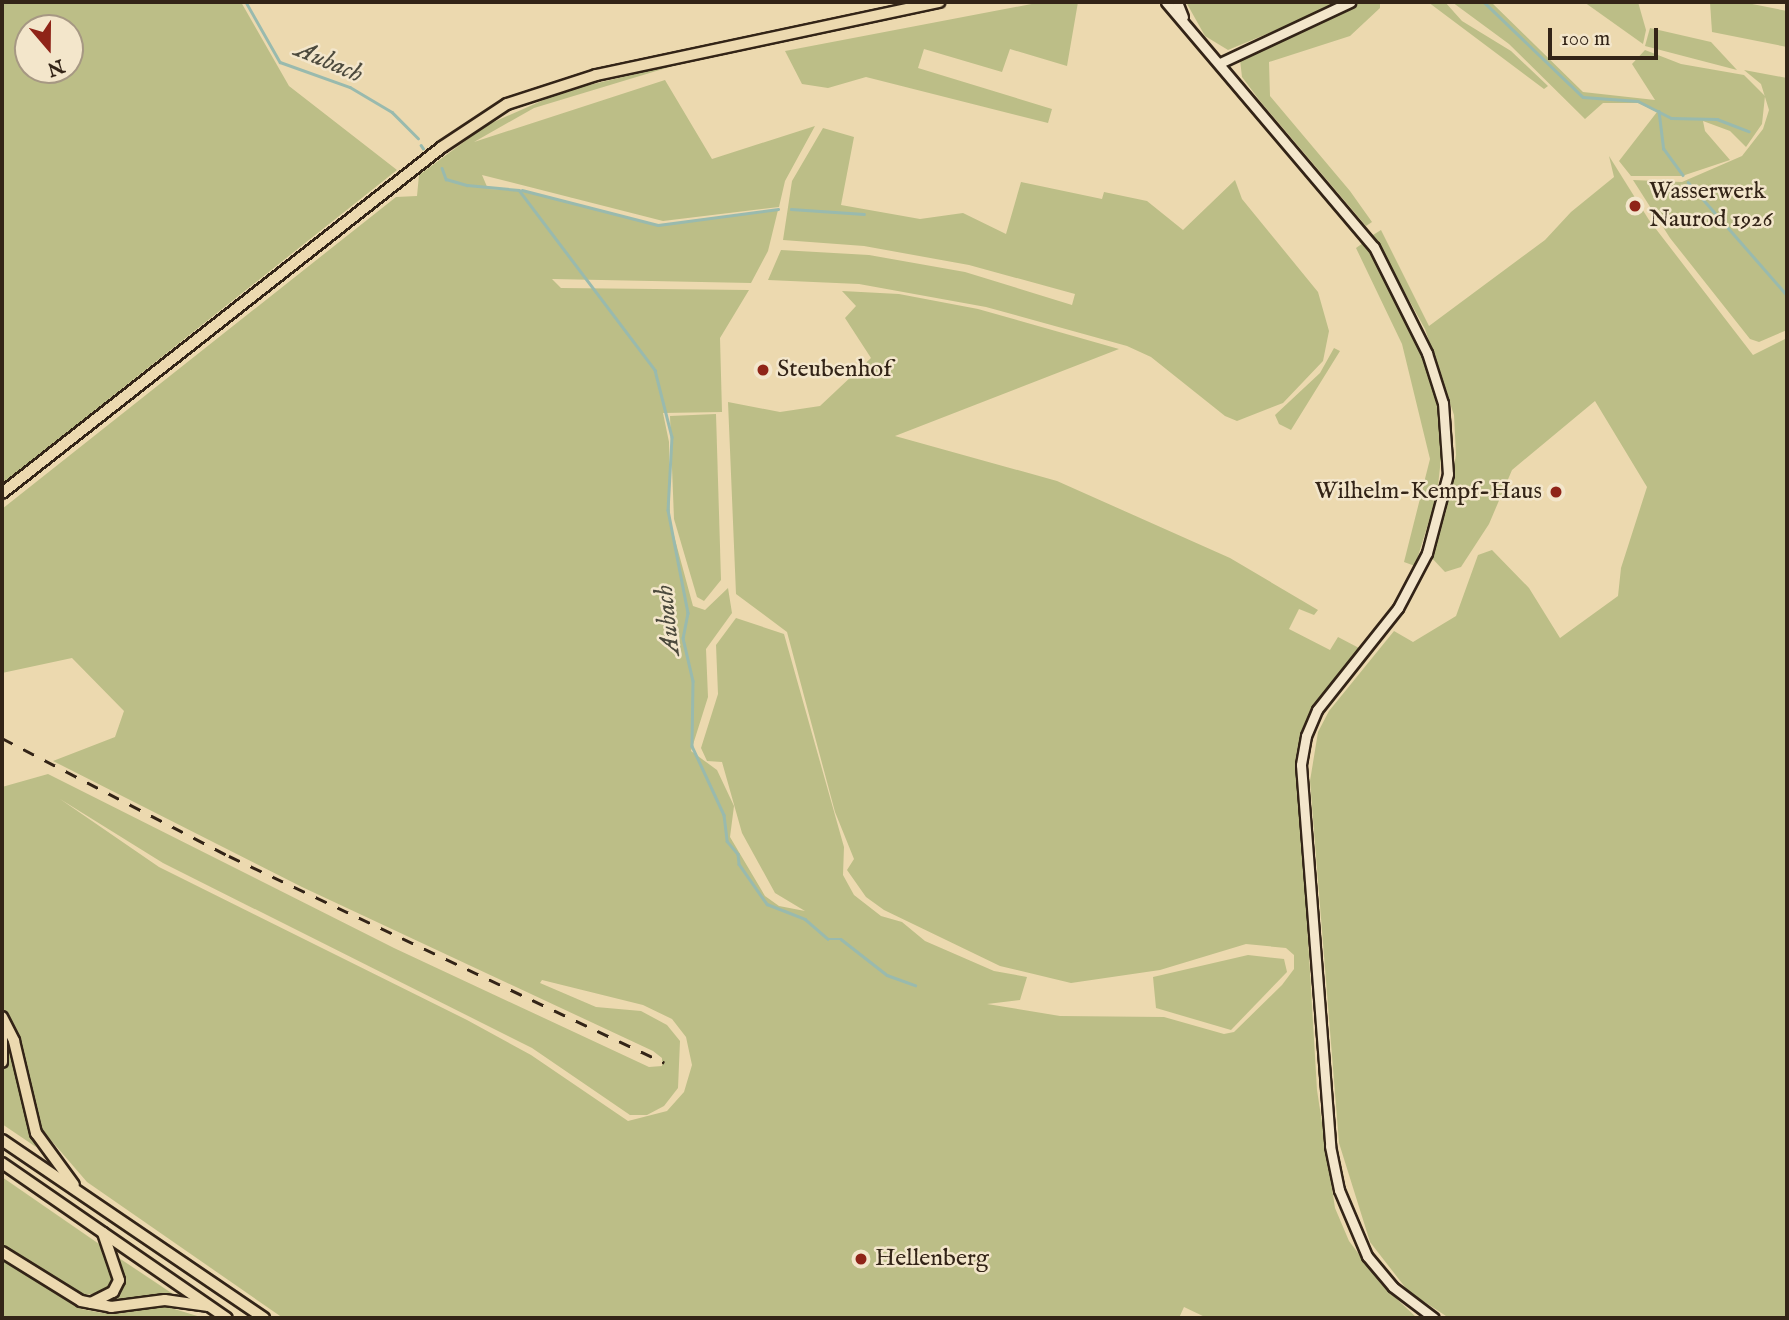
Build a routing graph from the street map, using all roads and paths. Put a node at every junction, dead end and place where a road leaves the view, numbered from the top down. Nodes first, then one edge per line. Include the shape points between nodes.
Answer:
1 (939, 2) edge
2 (1166, 2) edge
3 (1177, 2) edge
4 (1350, 2) edge
5 (1189, 28) junction
6 (1220, 63) junction
7 (2, 493) edge
8 (2, 1017) edge
9 (2, 1030) edge
10 (2, 1062) edge
11 (2, 1140) edge
12 (2, 1163) edge
13 (82, 1195) junction
14 (103, 1233) junction
15 (2, 1252) edge
16 (88, 1303) junction
17 (210, 1306) junction
18 (227, 1318) edge
19 (264, 1318) edge
20 (1434, 1318) edge

1 - 7 main road via 596,75 507,104 442,147
2 - 5 main road
3 - 5 main road
4 - 6 main road
5 - 6 main road
6 - 20 main road via 1379,254 1427,353 1447,422 1446,485 1419,572 1398,608 1317,710 1301,765 1330,1146 1339,1190 1367,1256 1392,1287
8 - 13 highway via 15,1041 36,1133
9 - 10 highway
11 - 13 highway
12 - 14 highway
13 - 19 highway
14 - 16 highway via 119,1280 113,1292
14 - 17 highway
15 - 16 highway
16 - 17 highway via 111,1307 165,1300
17 - 18 highway

